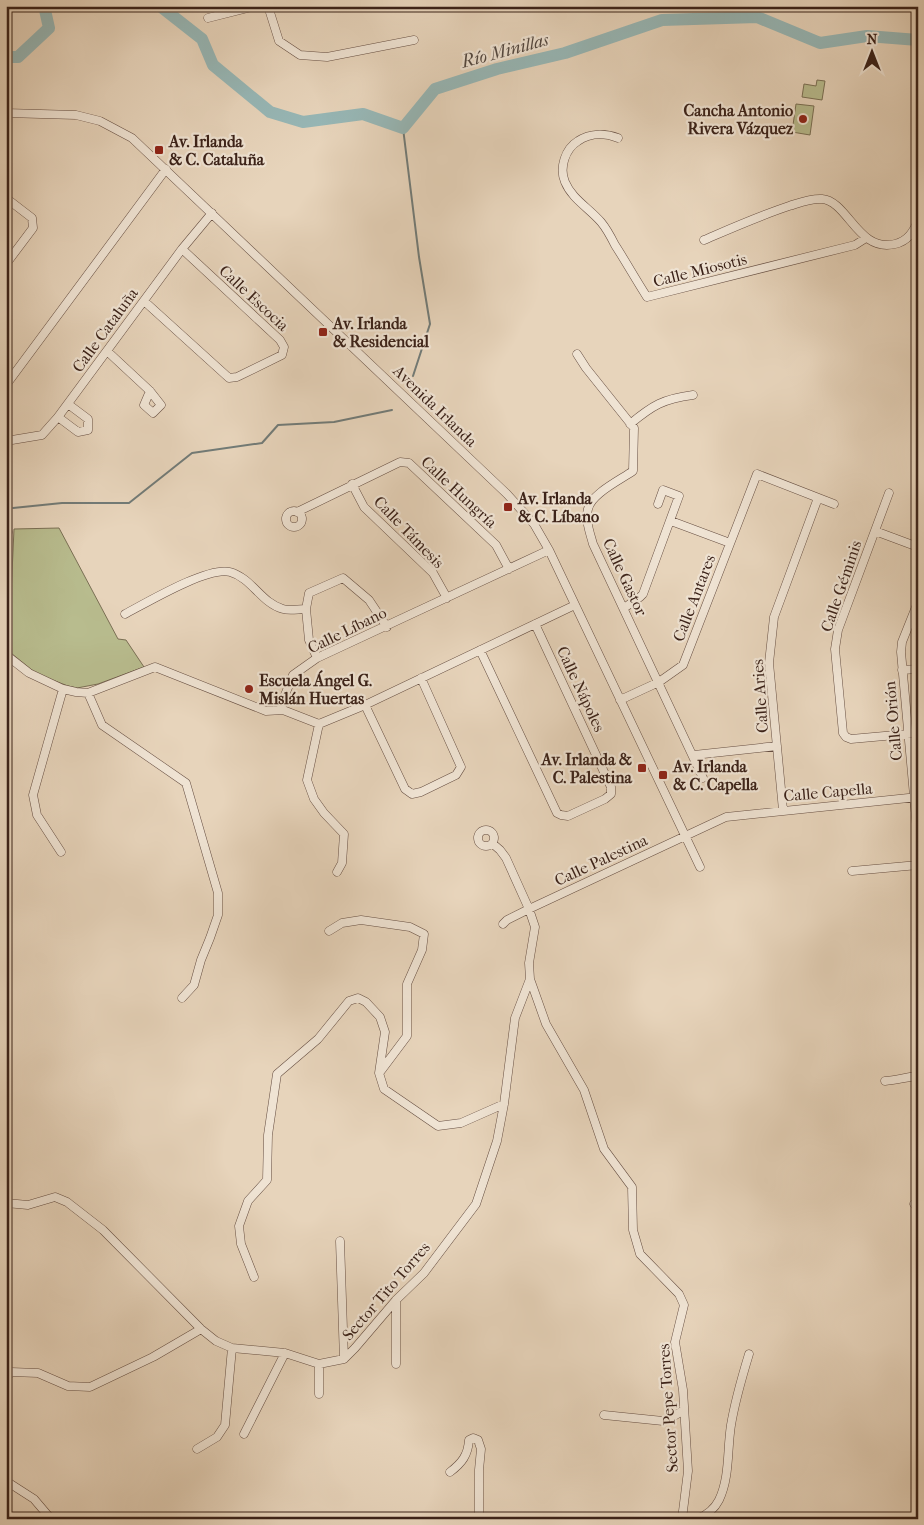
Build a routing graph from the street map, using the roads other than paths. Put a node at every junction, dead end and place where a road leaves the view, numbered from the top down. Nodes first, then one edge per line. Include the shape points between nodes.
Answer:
1 (255, 6) edge
2 (268, 6) edge
3 (208, 18) dead end
4 (414, 40) dead end
5 (6, 113) edge
6 (618, 138) dead end
7 (166, 170) junction
8 (6, 198) edge
9 (212, 213) junction
10 (918, 221) edge
11 (866, 238) junction
12 (704, 240) dead end
13 (182, 249) junction
14 (6, 264) edge
15 (144, 301) junction
16 (107, 352) junction
17 (577, 354) dead end
18 (6, 385) edge
19 (150, 392) dead end
20 (693, 395) dead end
21 (68, 404) junction
22 (58, 417) junction
23 (630, 424) junction
24 (6, 441) edge
25 (352, 484) junction
26 (889, 493) dead end
27 (818, 498) junction
28 (658, 504) dead end
29 (834, 504) dead end
30 (296, 512) dead end
31 (670, 521) junction
32 (6, 526) edge
33 (875, 531) junction
34 (6, 541) edge
35 (730, 543) junction
36 (918, 547) edge
37 (549, 550) junction
38 (509, 569) junction
39 (447, 598) junction
40 (918, 602) edge
41 (575, 605) junction
42 (624, 608) junction
43 (306, 609) junction
44 (125, 614) dead end
45 (535, 624) junction
46 (387, 626) junction
47 (480, 650) junction
48 (6, 656) edge
49 (317, 658) junction
50 (918, 669) edge
51 (902, 670) junction
52 (421, 678) junction
53 (659, 682) junction
54 (63, 689) junction
55 (88, 693) junction
56 (620, 700) junction
57 (365, 705) junction
58 (283, 710) junction
59 (319, 724) junction
60 (918, 733) edge
61 (908, 734) junction
62 (777, 746) junction
63 (694, 755) junction
64 (703, 778) dead end
65 (916, 797) edge
66 (784, 810) junction
67 (684, 836) junction
68 (918, 840) edge
69 (493, 844) dead end
70 (62, 852) dead end
71 (918, 865) edge
72 (700, 867) dead end
73 (852, 871) dead end
74 (337, 872) dead end
75 (529, 909) junction
76 (503, 924) dead end
77 (329, 931) dead end
78 (530, 979) junction
79 (182, 998) dead end
80 (379, 1073) junction
81 (918, 1076) edge
82 (886, 1081) dead end
83 (504, 1104) junction
84 (6, 1203) edge
85 (340, 1241) dead end
86 (254, 1277) dead end
87 (396, 1300) junction
88 (201, 1329) junction
89 (232, 1348) junction
90 (284, 1353) junction
91 (749, 1354) dead end
92 (344, 1358) junction
93 (319, 1364) junction
94 (396, 1364) dead end
95 (6, 1378) edge
96 (319, 1394) dead end
97 (684, 1410) junction
98 (604, 1415) dead end
99 (244, 1434) dead end
100 (197, 1449) dead end
101 (450, 1472) dead end
102 (6, 1481) edge
103 (51, 1519) edge
104 (479, 1519) edge
105 (682, 1519) edge
106 (697, 1519) edge

1 - 3 street
2 - 4 street via 279,41 300,55 327,57
5 - 7 street, Avenida Irlanda via 76,115 100,121 132,138
6 - 11 street, Calle Miosotis via 610,135 586,137 570,147 565,154 564,182 578,201 601,222 647,298 855,245
7 - 9 street, Avenida Irlanda
7 - 18 street
8 - 14 street via 32,218 33,228
9 - 13 street, Calle Cataluña
9 - 37 street, Avenida Irlanda via 507,494 534,524
10 - 11 street via 902,242 887,246
11 - 12 street via 834,203 820,198 760,215
13 - 15 street, Calle Cataluña
13 - 15 street, Calle Escocia via 280,340 284,347 282,355 229,378
15 - 16 street, Calle Cataluña
16 - 19 street
16 - 21 street, Calle Cataluña
17 - 23 street, Calle Gastor
20 - 23 street via 660,403
21 - 22 street, Calle Cataluña
21 - 22 street via 88,419 88,430 78,432
22 - 24 street, Calle Cataluña via 42,435
23 - 42 street, Calle Gastor via 634,428 633,472 594,498 588,510 593,544
25 - 30 street, Calle Hungría
25 - 38 street, Calle Hungría via 400,462 408,463 496,545
25 - 39 street, Calle Támesis via 364,507 433,573
26 - 33 street, Calle Géminis
27 - 29 street
27 - 35 street, Calle Antares via 758,474
27 - 62 street, Calle Aries via 774,617 769,663
28 - 31 street via 663,490 679,496
31 - 35 street
31 - 42 street via 643,594
32 - 34 street
33 - 36 street
33 - 61 street, Calle Géminis via 838,630 835,649 843,733 851,739
35 - 53 street, Calle Antares via 683,665
37 - 38 street, Calle Líbano
37 - 41 street, Avenida Irlanda
38 - 39 street, Calle Líbano
39 - 46 street, Calle Líbano
40 - 51 street, Calle Orión via 902,642
41 - 45 street
41 - 56 street, Avenida Irlanda
42 - 53 street, Calle Gastor
43 - 44 street via 284,609 270,604 242,578 229,572 210,574 173,588
43 - 46 street via 309,593 343,578 369,600
43 - 49 street via 309,640
45 - 47 street
45 - 47 street, Calle Nápoles via 611,787 611,794 598,802 568,816 557,813
46 - 49 street, Calle Líbano
47 - 52 street
48 - 54 street via 29,673
49 - 58 street, Calle Líbano via 293,675 281,704
50 - 51 street
51 - 61 street, Calle Orión
52 - 57 street
52 - 57 street via 461,767 456,775 422,792 412,794 405,789
53 - 56 street, Calle Antares
53 - 63 street, Calle Gastor
54 - 55 street
54 - 70 street via 33,795 37,815
55 - 58 street via 155,667 266,711
55 - 79 street via 102,725 186,783 218,893 218,915 194,985
56 - 67 street, Avenida Irlanda
57 - 59 street
58 - 59 street
59 - 74 street via 307,780 314,799 344,834 342,863
60 - 61 street, Calle Géminis
61 - 65 street, Calle Orión
62 - 63 street
62 - 66 street, Calle Aries
63 - 64 street, Calle Gastor
65 - 66 street, Calle Capella
65 - 68 street, Calle Orión
66 - 67 street, Calle Capella via 726,817
67 - 72 street, Avenida Irlanda
67 - 75 street, Calle Palestina
69 - 75 street via 506,858
71 - 73 street
75 - 76 street, Calle Palestina
75 - 78 street via 535,927 529,963
77 - 80 street via 342,923 361,920 410,927 424,934 422,950 407,984 407,1036
78 - 83 street, Sector Tito Torres via 515,1018
78 - 97 street, Sector Pepe Torres via 546,1024 584,1090 604,1149 632,1187 633,1230 640,1254 679,1294 684,1305 675,1342
80 - 83 street via 384,1089 438,1126 461,1123
80 - 86 street via 385,1032 380,1017 358,998 349,1001 318,1039 277,1074 268,1135 267,1180 248,1201 239,1226 241,1244
81 - 82 street
83 - 87 street, Sector Tito Torres via 476,1204 424,1273
84 - 88 street via 28,1205 55,1197 67,1202 104,1230
85 - 92 street
87 - 92 street, Sector Tito Torres
87 - 94 street
88 - 89 street via 216,1342
88 - 95 street via 153,1358 90,1387 68,1386 38,1373 10,1372
89 - 90 street
89 - 100 street via 226,1425 217,1437
90 - 93 street
90 - 99 street
91 - 106 street via 732,1423 723,1490 714,1510
92 - 93 street, Sector Tito Torres
93 - 96 street
97 - 98 street via 663,1421
97 - 105 street, Sector Pepe Torres via 688,1471
101 - 104 street via 466,1456 469,1440 478,1440 481,1449
102 - 103 street via 34,1499

